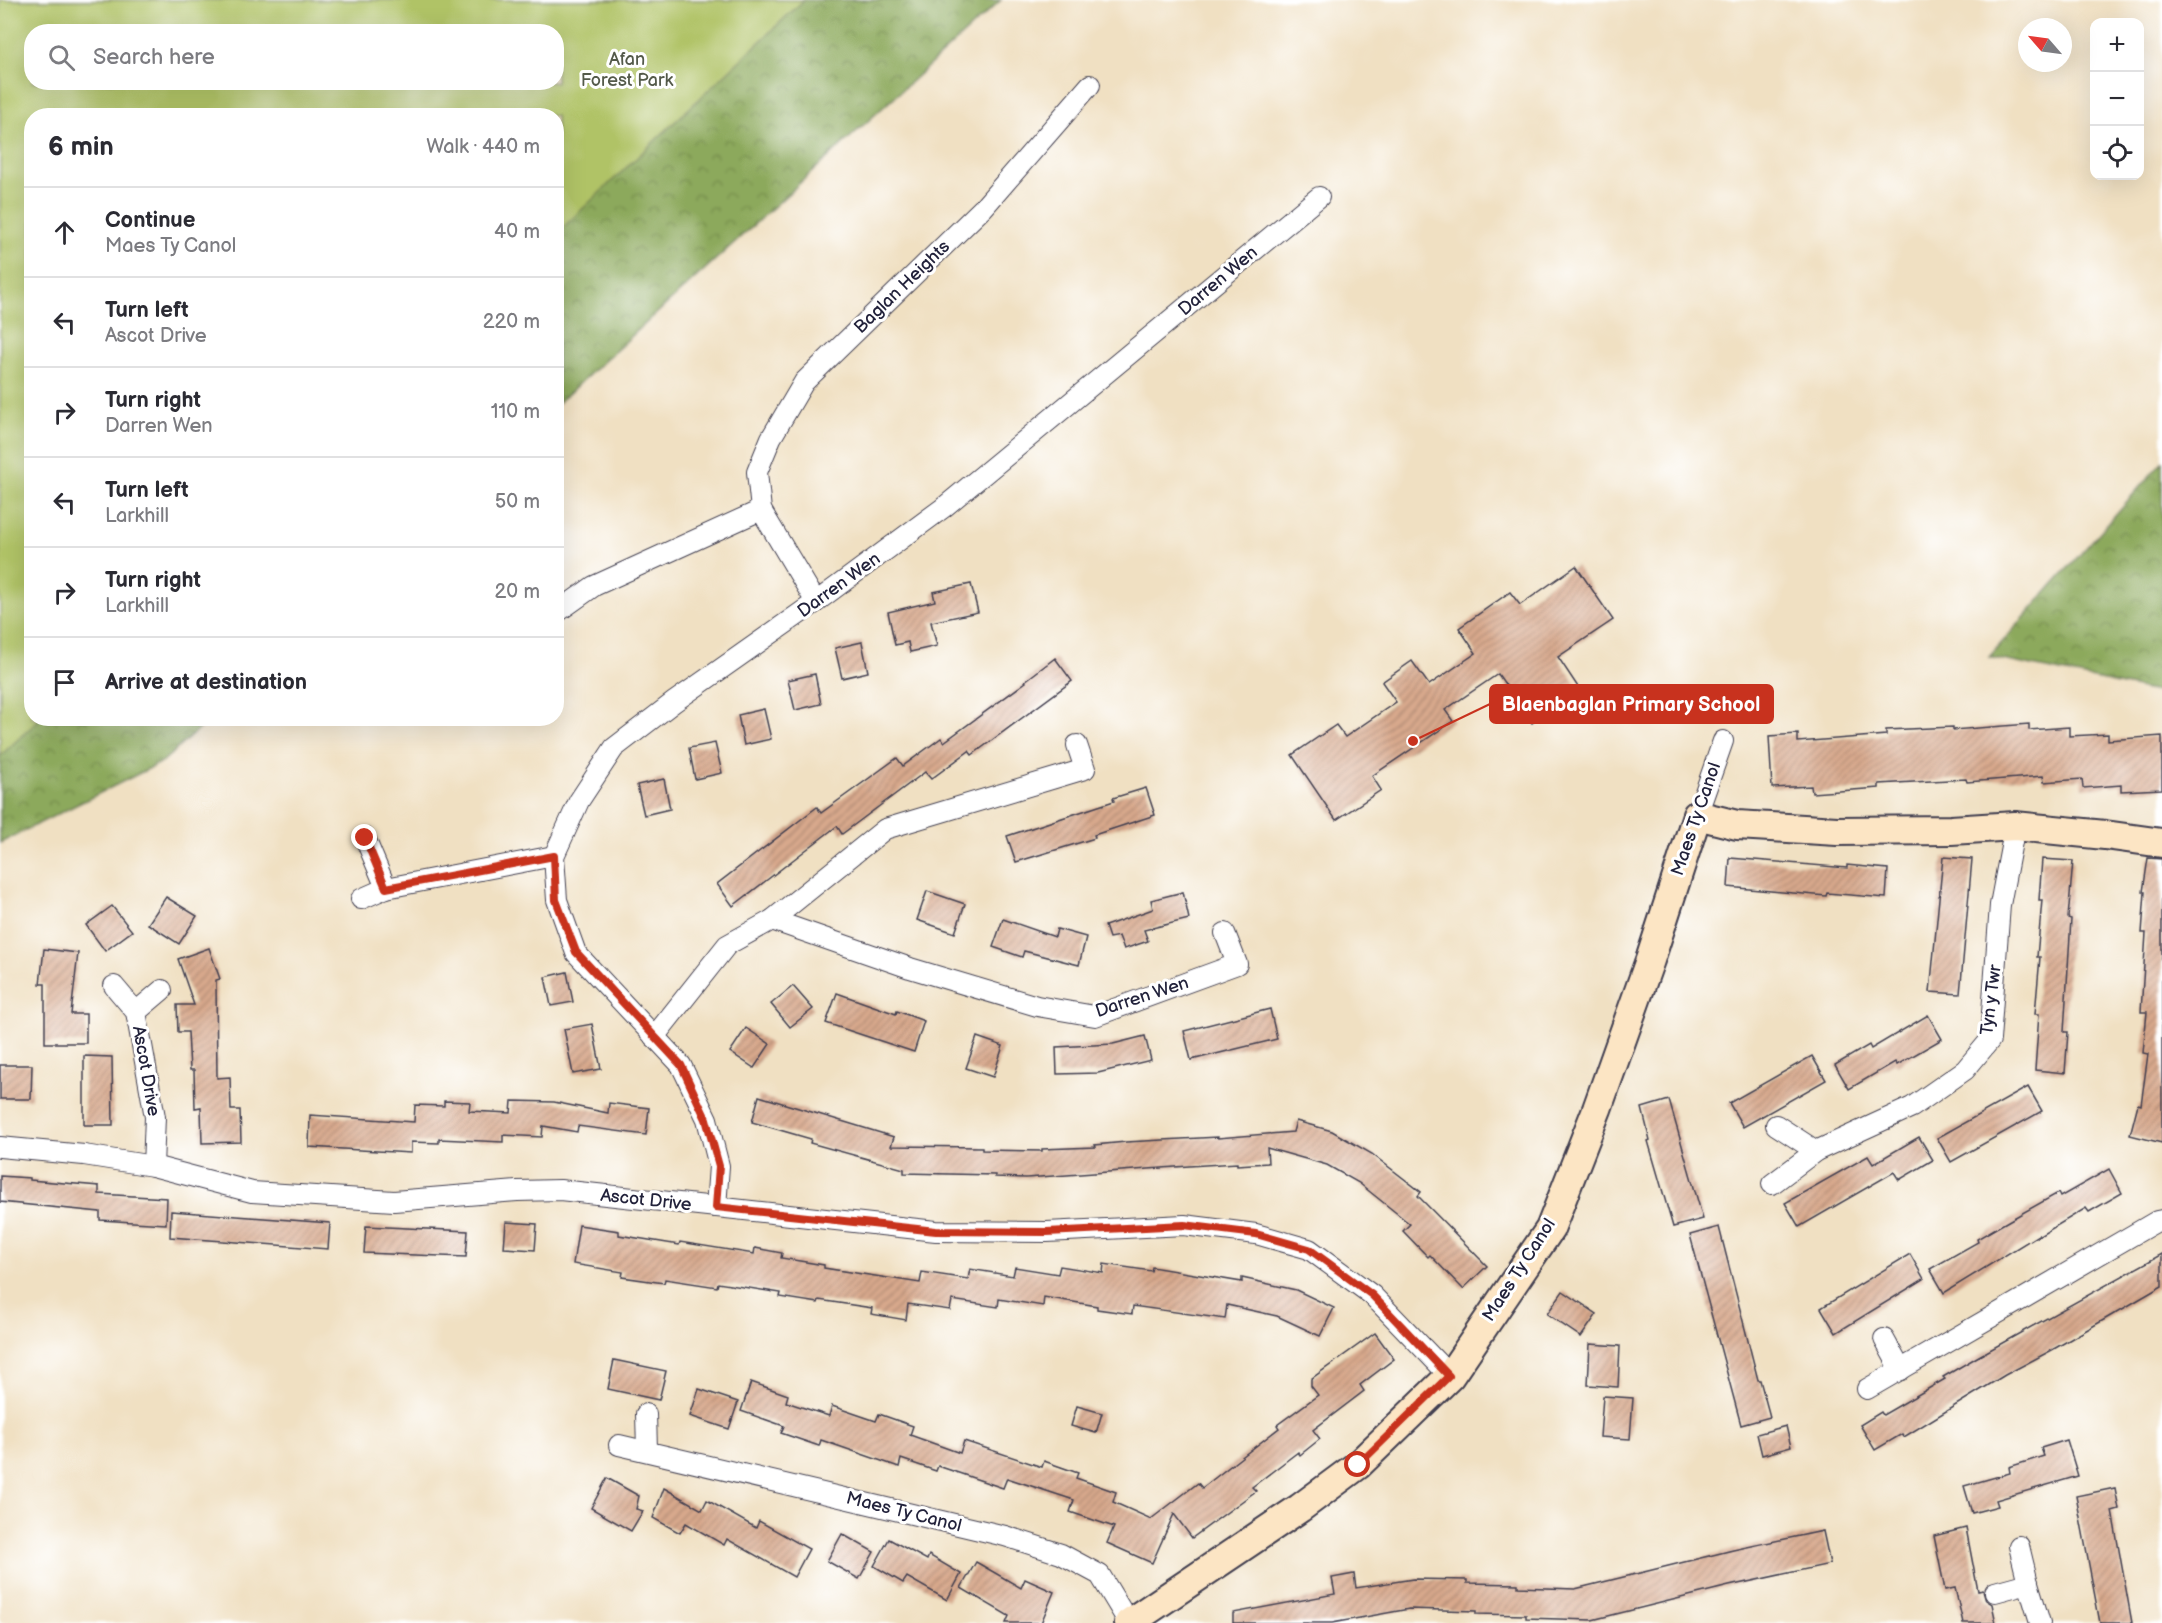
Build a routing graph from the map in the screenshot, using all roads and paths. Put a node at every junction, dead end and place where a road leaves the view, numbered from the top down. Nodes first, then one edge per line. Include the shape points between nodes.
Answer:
1 (1090, 85) dead end
2 (1319, 197) dead end
3 (761, 510) junction
4 (816, 602) junction
5 (564, 607) edge
6 (1723, 741) dead end
7 (1077, 745) dead end
8 (1697, 815) junction
9 (2015, 826) junction
10 (365, 838) dead end
11 (2162, 843) edge
12 (554, 856) junction
13 (386, 888) junction
14 (361, 900) dead end
15 (771, 920) junction
16 (1225, 933) dead end
17 (114, 987) dead end
18 (162, 990) dead end
19 (136, 1012) junction
20 (654, 1037) junction
21 (1776, 1125) dead end
22 (0, 1147) edge
23 (1816, 1151) junction
24 (153, 1166) junction
25 (1772, 1184) dead end
26 (716, 1207) junction
27 (2162, 1220) edge
28 (1884, 1339) dead end
29 (1901, 1370) junction
30 (1449, 1376) junction
31 (1867, 1389) dead end
32 (646, 1414) dead end
33 (619, 1445) dead end
34 (647, 1450) junction
35 (2019, 1546) dead end
36 (2028, 1583) junction
37 (1995, 1592) dead end
38 (1129, 1623) edge
39 (2040, 1623) edge

1 - 3 street, Baglan Heights via 984,207 804,382 771,438 757,472
2 - 4 street, Darren Wen via 943,507
3 - 4 street, Baglan Heights
3 - 5 street via 594,586
4 - 12 street, Darren Wen via 614,748 579,801
6 - 8 street, Maes Ty Canol
7 - 15 street via 1086,769 885,829
8 - 9 street via 1737,825 1837,831
8 - 30 street, Maes Ty Canol via 1647,971 1550,1229
9 - 11 street
9 - 23 street, Tyn y Twr via 2001,905 1990,1040 1965,1070 1912,1107
10 - 13 street
12 - 13 street
12 - 20 street, Darren Wen via 556,900 576,952
13 - 14 street
15 - 16 street, Darren Wen via 1037,1006 1095,1016 1237,964
15 - 20 street via 727,945
17 - 19 street, Ascot Drive
18 - 19 street, Ascot Drive
19 - 24 street, Ascot Drive via 155,1117
20 - 26 street, Darren Wen via 681,1065 706,1119 719,1166
21 - 23 street
22 - 24 street, Ascot Drive
23 - 25 street, Tyn y Twr
24 - 26 street, Ascot Drive via 252,1192 394,1201 560,1191
26 - 30 street, Ascot Drive via 936,1231 1047,1232 1184,1225 1256,1234 1309,1249 1372,1295
27 - 29 street
28 - 29 street
29 - 31 street
30 - 38 street, Maes Ty Canol via 1358,1465
32 - 34 street
33 - 34 street, Maes Ty Canol
34 - 38 street, Maes Ty Canol via 1005,1536 1061,1554 1100,1575
35 - 36 street
36 - 37 street
36 - 39 street

